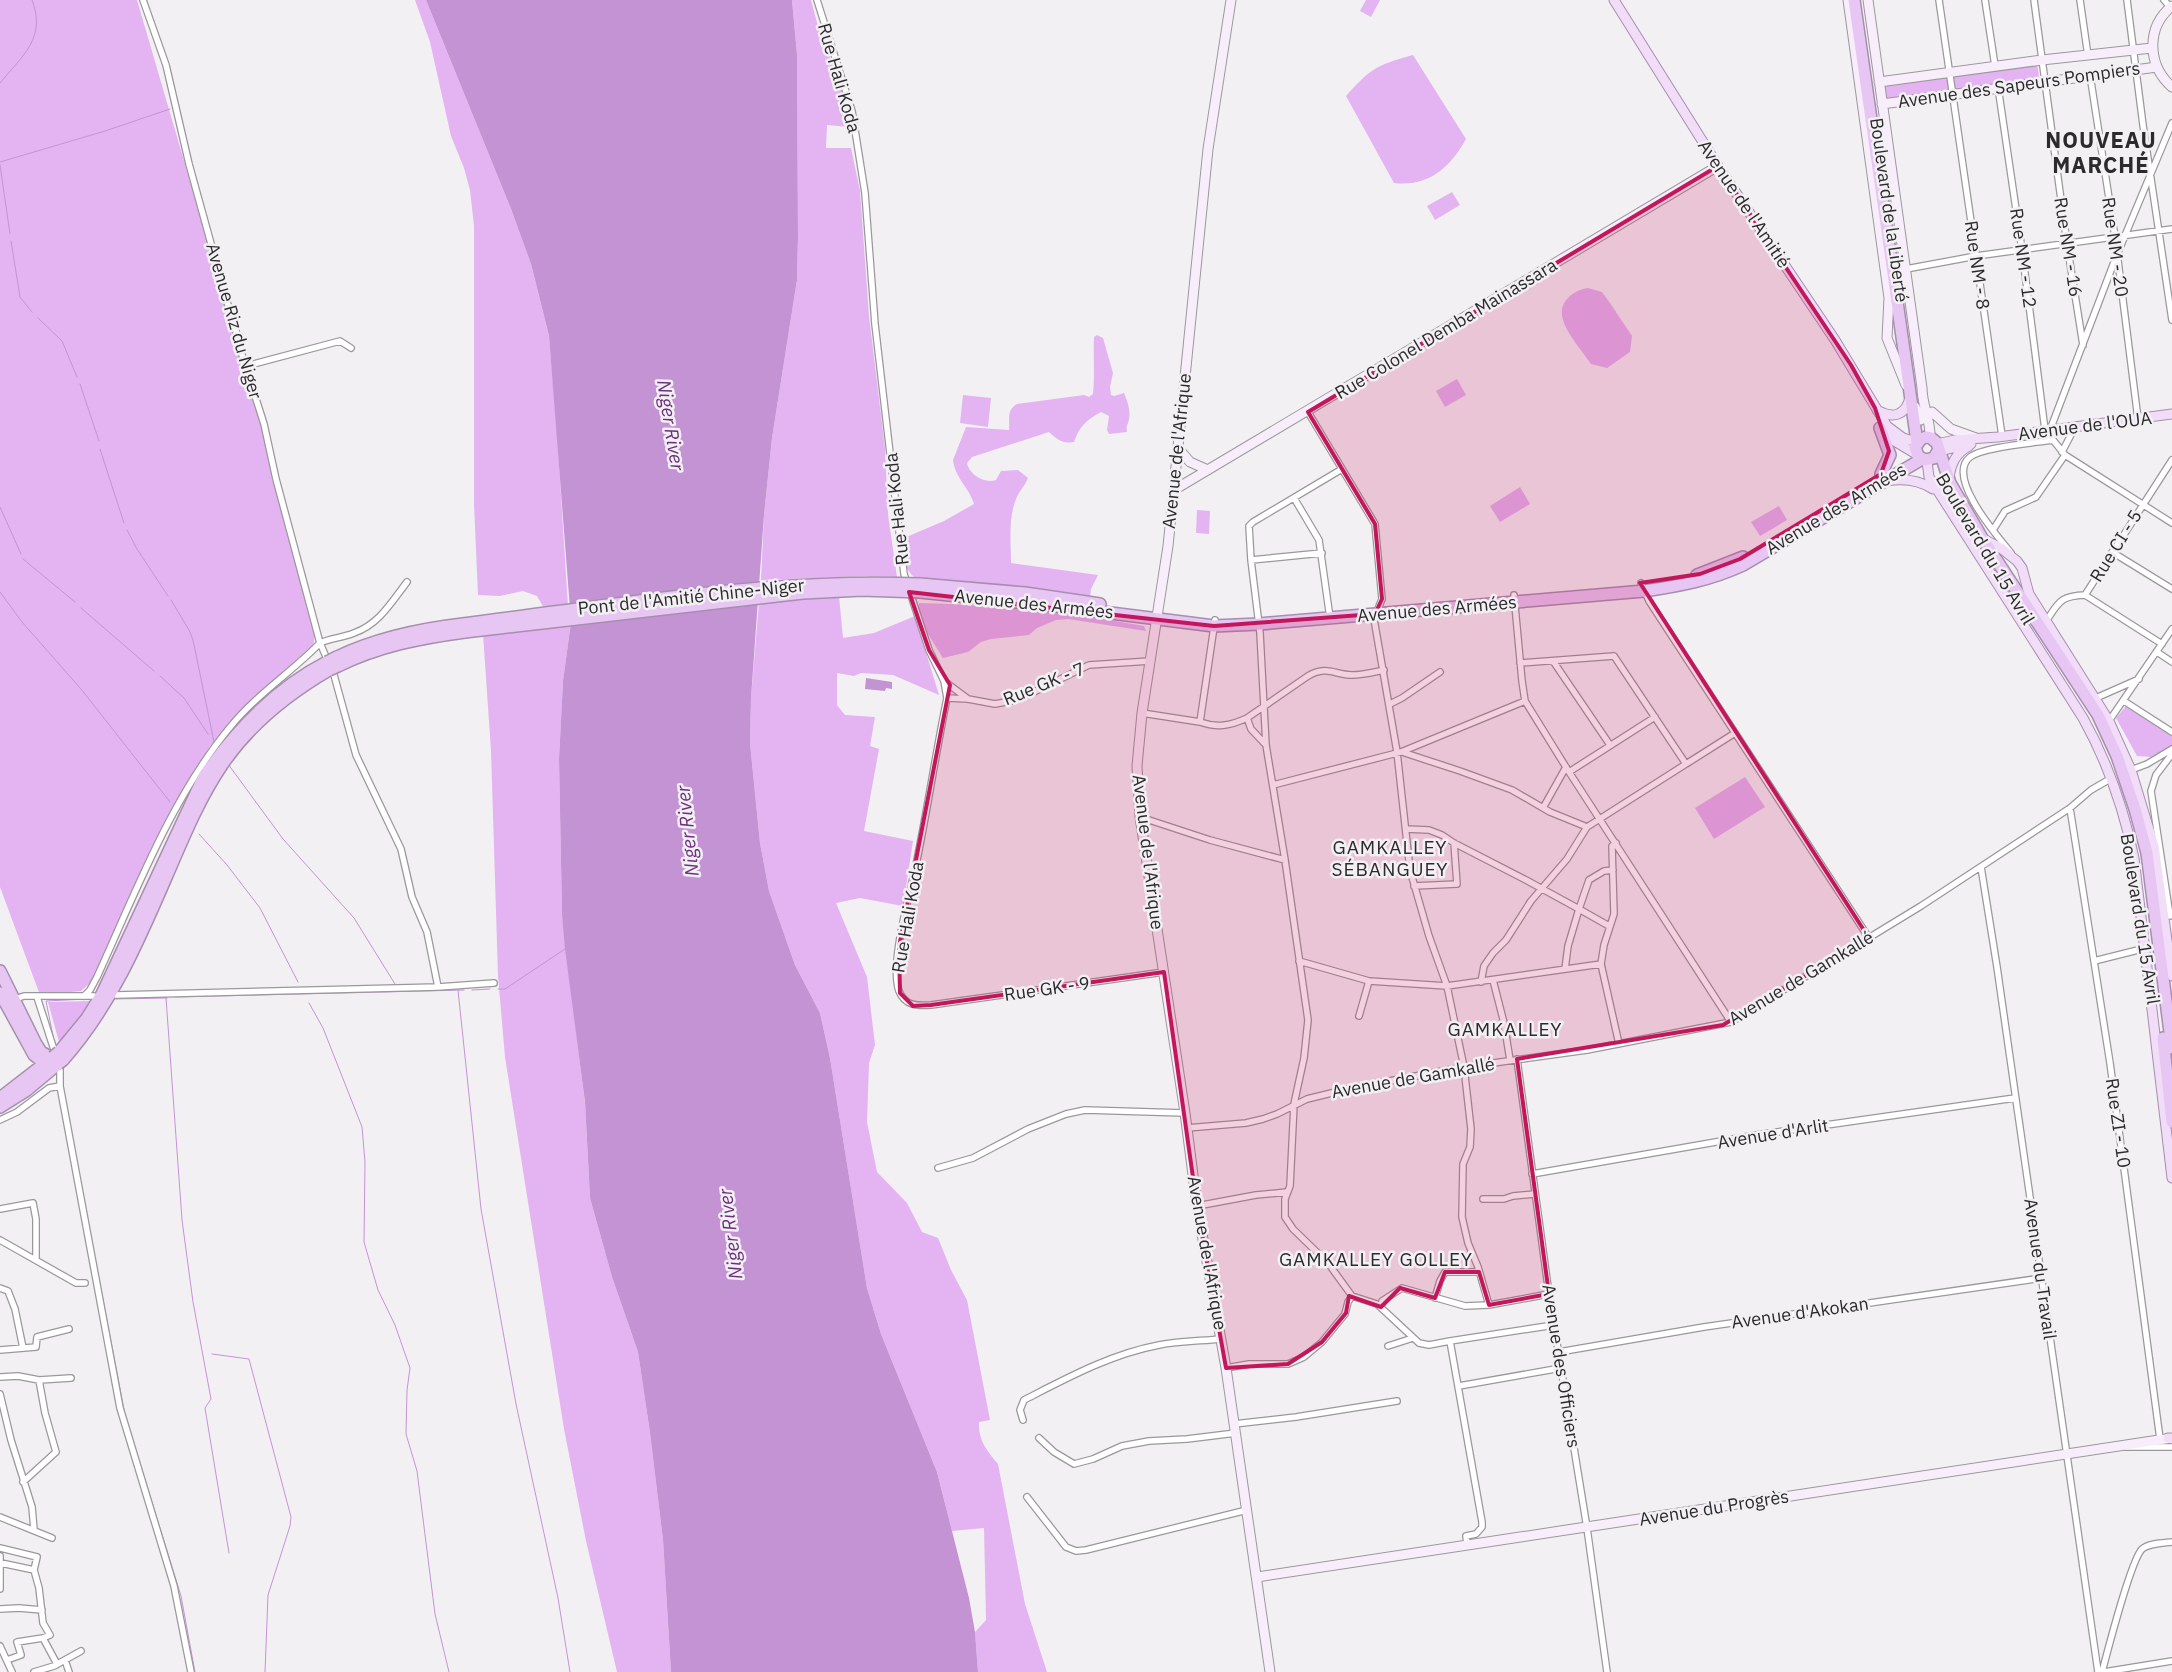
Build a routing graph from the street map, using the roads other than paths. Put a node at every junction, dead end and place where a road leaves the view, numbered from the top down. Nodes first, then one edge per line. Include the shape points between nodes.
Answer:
1 (143, 0) edge
2 (818, 0) edge
3 (1230, 0) edge
4 (1614, 0) edge
5 (1848, 0) edge
6 (1854, 0) edge
7 (1860, 0) edge
8 (1868, 0) edge
9 (1940, 0) edge
10 (1985, 0) edge
11 (2034, 0) edge
12 (2080, 0) edge
13 (2126, 0) edge
14 (2169, 4) edge
15 (2152, 48) junction
16 (2133, 51) junction
17 (2088, 56) junction
18 (2042, 60) junction
19 (1995, 66) junction
20 (2157, 67) junction
21 (2136, 70) junction
22 (1950, 72) junction
23 (2090, 75) junction
24 (2044, 81) junction
25 (1879, 82) junction
26 (1998, 87) junction
27 (2172, 87) edge
28 (1952, 93) junction
29 (1882, 104) junction
30 (2172, 124) edge
31 (1718, 166) junction
32 (2151, 175) junction
33 (2172, 229) edge
34 (2158, 231) junction
35 (2125, 236) junction
36 (2115, 237) junction
37 (2067, 244) junction
38 (2022, 250) junction
39 (1976, 256) junction
40 (2116, 257) junction
41 (1906, 270) junction
42 (2172, 320) edge
43 (2083, 345) junction
44 (351, 348) dead end
45 (246, 366) junction
46 (1922, 388) junction
47 (1911, 396) junction
48 (1875, 408) junction
49 (1308, 412) junction
50 (1932, 412) junction
51 (2172, 414) edge
52 (2138, 419) junction
53 (1921, 420) junction
54 (2075, 427) junction
55 (1880, 428) junction
56 (2048, 430) junction
57 (2000, 437) junction
58 (2053, 440) junction
59 (1977, 441) junction
60 (1178, 448) junction
61 (1928, 449) junction
62 (2064, 453) junction
63 (2172, 460) edge
64 (1176, 468) junction
65 (1342, 469) junction
66 (1208, 470) junction
67 (1196, 477) junction
68 (1882, 478) junction
69 (1950, 483) junction
70 (1933, 489) junction
71 (1174, 490) junction
72 (1294, 498) junction
73 (1947, 500) junction
74 (2143, 504) junction
75 (2172, 523) edge
76 (1993, 530) junction
77 (1982, 538) junction
78 (2112, 552) junction
79 (1322, 553) junction
80 (1251, 560) junction
81 (2017, 560) junction
82 (407, 582) dead end
83 (1642, 587) junction
84 (920, 588) joint
85 (2172, 589) edge
86 (2085, 595) junction
87 (1514, 598) junction
88 (1378, 610) junction
89 (1330, 615) junction
90 (1157, 616) junction
91 (2049, 617) dead end
92 (1259, 621) junction
93 (1214, 623) junction
94 (2172, 628) edge
95 (320, 643) junction
96 (2162, 644) junction
97 (2157, 652) junction
98 (1150, 660) junction
99 (1553, 661) junction
100 (2172, 662) edge
101 (1520, 663) junction
102 (1384, 670) junction
103 (1440, 672) dead end
104 (2139, 678) junction
105 (944, 681) junction
106 (947, 698) junction
107 (2096, 698) junction
108 (968, 699) junction
109 (1525, 701) junction
110 (2124, 701) junction
111 (1390, 704) junction
112 (1262, 706) junction
113 (1142, 713) junction
114 (1655, 717) junction
115 (1247, 718) junction
116 (1200, 722) junction
117 (2109, 722) junction
118 (2172, 732) edge
119 (1735, 733) junction
120 (1266, 745) junction
121 (1610, 745) junction
122 (2172, 749) edge
123 (1399, 752) junction
124 (2172, 754) edge
125 (1686, 764) junction
126 (1567, 770) junction
127 (2131, 770) junction
128 (2110, 779) junction
129 (1273, 785) junction
130 (1543, 808) junction
131 (2070, 808) junction
132 (1140, 817) junction
133 (1600, 820) junction
134 (1587, 827) junction
135 (1406, 828) junction
136 (1454, 843) junction
137 (1616, 843) junction
138 (1285, 860) junction
139 (1981, 867) junction
140 (1613, 870) junction
141 (1414, 886) junction
142 (1542, 890) junction
143 (1579, 909) junction
144 (2169, 917) edge
145 (1610, 926) junction
146 (1869, 938) junction
147 (2146, 948) junction
148 (2171, 958) edge
149 (1299, 961) junction
150 (2094, 961) junction
151 (1601, 964) junction
152 (1565, 969) junction
153 (0, 971) edge
154 (1164, 972) junction
155 (2172, 975) edge
156 (1493, 980) junction
157 (1369, 981) junction
158 (1481, 982) junction
159 (494, 983) dead end
160 (1447, 986) junction
161 (438, 987) junction
162 (116, 995) dead end
163 (84, 996) junction
164 (94, 996) dead end
165 (37, 997) junction
166 (5, 999) edge
167 (913, 1006) joint
168 (1359, 1016) dead end
169 (1731, 1022) junction
170 (1619, 1044) junction
171 (2172, 1048) edge
172 (34, 1055) junction
173 (1517, 1059) junction
174 (55, 1060) junction
175 (1510, 1060) junction
176 (1464, 1067) junction
177 (30, 1076) junction
178 (60, 1086) junction
179 (0, 1098) edge
180 (2015, 1098) junction
181 (1294, 1104) junction
182 (0, 1106) edge
183 (1185, 1113) junction
184 (0, 1120) edge
185 (2172, 1122) edge
186 (1187, 1128) junction
187 (938, 1168) dead end
188 (1532, 1174) junction
189 (2172, 1178) edge
190 (1287, 1192) junction
191 (1535, 1194) junction
192 (1483, 1199) dead end
193 (1197, 1206) junction
194 (0, 1209) edge
195 (0, 1240) edge
196 (36, 1258) junction
197 (1479, 1272) junction
198 (2042, 1278) junction
199 (85, 1284) dead end
200 (0, 1288) edge
201 (1549, 1294) junction
202 (1352, 1296) junction
203 (1435, 1298) junction
204 (1489, 1305) junction
205 (1381, 1307) junction
206 (1554, 1325) junction
207 (69, 1329) dead end
208 (1413, 1338) junction
209 (1221, 1339) junction
210 (1450, 1341) junction
211 (1388, 1346) dead end
212 (23, 1348) junction
213 (0, 1350) edge
214 (1559, 1352) junction
215 (1226, 1368) junction
216 (1561, 1368) junction
217 (0, 1377) edge
218 (71, 1378) dead end
219 (39, 1380) junction
220 (1459, 1386) junction
221 (0, 1394) edge
222 (1397, 1401) dead end
223 (1023, 1420) dead end
224 (3, 1424) edge
225 (1235, 1428) junction
226 (1039, 1438) dead end
227 (2168, 1438) edge
228 (2119, 1446) junction
229 (2172, 1447) edge
230 (2068, 1454) junction
231 (23, 1482) junction
232 (1027, 1497) dead end
233 (1247, 1510) junction
234 (0, 1517) edge
235 (1587, 1528) junction
236 (34, 1530) junction
237 (52, 1538) dead end
238 (2172, 1542) edge
239 (1467, 1545) junction
240 (0, 1548) edge
241 (0, 1556) edge
242 (1, 1563) edge
243 (34, 1570) junction
244 (1257, 1577) junction
245 (0, 1589) edge
246 (0, 1609) edge
247 (42, 1610) junction
248 (43, 1638) junction
249 (0, 1646) edge
250 (81, 1651) dead end
251 (7, 1660) junction
252 (65, 1660) junction
253 (2172, 1661) edge
254 (57, 1664) junction
255 (12, 1672) edge
256 (34, 1672) edge
257 (69, 1672) edge
258 (192, 1672) edge
259 (1270, 1672) edge
260 (1607, 1672) edge
261 (2101, 1672) edge

1 - 45 street, Avenue Riz du Niger via 164,58 188,164
2 - 105 street, Rue Hali Koda via 852,111 864,184 875,324 904,574 929,650
3 - 60 main road, Avenue de l'Afrique via 1208,149
4 - 31 main road, Avenue de l'Amitié
5 - 47 main road, Boulevard de la Liberté via 1889,298 1887,338
6 - 47 highway, Boulevard de la Liberté
7 - 53 highway, Boulevard de la Liberté
8 - 25 main road, Boulevard de la Liberté
9 - 22 street, Rue NM - 8
10 - 19 street
11 - 18 street, Rue NM - 16
12 - 17 street
13 - 16 street
14 - 15 main road via 2155,29
15 - 16 main road, Avenue des Sapeurs Pompiers
15 - 20 main road
16 - 17 main road, Avenue des Sapeurs Pompiers
16 - 21 street
17 - 18 main road, Avenue des Sapeurs Pompiers
18 - 19 main road, Avenue des Sapeurs Pompiers
18 - 24 street, Rue NM - 16
19 - 22 main road, Avenue des Sapeurs Pompiers
20 - 21 main road, Avenue des Sapeurs Pompiers
20 - 27 main road
21 - 23 main road, Avenue des Sapeurs Pompiers
21 - 32 street
22 - 25 main road, Avenue des Sapeurs Pompiers
22 - 28 street, Rue NM - 8
23 - 24 main road, Avenue des Sapeurs Pompiers
23 - 36 street, Rue NM - 20
24 - 26 main road, Avenue des Sapeurs Pompiers
24 - 37 street, Rue NM - 16
25 - 29 main road, Boulevard de la Liberté
26 - 28 main road, Avenue des Sapeurs Pompiers
26 - 38 street, Rue NM - 12
28 - 29 main road, Avenue des Sapeurs Pompiers
28 - 39 street, Rue NM - 8
29 - 41 main road, Boulevard de la Liberté
30 - 32 street
31 - 48 main road, Avenue de l'Amitié via 1835,340
31 - 49 main road, Rue Colonel Demba Mainassara
32 - 34 street
32 - 35 street
33 - 34 street
34 - 35 street
34 - 42 street
35 - 36 street
35 - 40 street
36 - 37 street
36 - 40 street, Rue NM - 20
37 - 38 street
37 - 43 street, Rue NM - 16
38 - 39 street
38 - 56 street, Rue NM - 12
39 - 41 street
39 - 57 street, Rue NM - 8
40 - 43 street
40 - 52 street, Rue NM - 20
41 - 46 main road, Boulevard de la Liberté
43 - 56 street
44 - 45 street via 340,341
45 - 95 street, Avenue Riz du Niger
46 - 50 main road, Boulevard de la Liberté
46 - 61 main road, Boulevard de la Liberté via 1930,425
47 - 48 main road via 1906,409 1896,416
47 - 53 main road, Boulevard de la Liberté
47 - 61 highway, Boulevard de la Liberté
48 - 55 main road
48 - 61 main road via 1893,432
49 - 65 street
49 - 66 main road, Rue Colonel Demba Mainassara
50 - 59 main road via 1951,429
50 - 61 main road, Boulevard de la Liberté
51 - 52 main road, Avenue de l'OUA
52 - 54 main road, Avenue de l'OUA
53 - 61 highway, Boulevard de la Liberté
54 - 56 main road, Avenue de l'OUA
54 - 62 street
55 - 61 main road via 1892,439
55 - 68 highway via 1890,455
56 - 57 main road, Avenue de l'OUA
56 - 58 street
57 - 59 main road, Avenue de l'OUA
58 - 62 street
58 - 76 street via 1985,451 1968,459 1965,483 1974,503
59 - 61 main road, Avenue de l'OUA
59 - 69 main road via 1954,459
60 - 64 main road, Avenue de l'Afrique
60 - 66 main road via 1190,462
61 - 68 highway, Avenue des Armées
61 - 69 highway, Boulevard du 15 Avril
61 - 70 main road, Boulevard du 15 Avril via 1923,474
61 - 73 highway, Boulevard du 15 Avril
62 - 74 street
62 - 76 street via 2036,497 2005,510
63 - 74 street, Rue CI - 5
64 - 67 main road via 1182,475
64 - 71 main road, Avenue de l'Afrique
65 - 72 street
65 - 88 street via 1375,524 1382,599
66 - 67 main road, Rue Colonel Demba Mainassara
67 - 71 main road, Rue Colonel Demba Mainassara
68 - 70 main road via 1910,480
68 - 83 highway, Avenue des Armées via 1740,559 1700,574
69 - 77 highway, Boulevard du 15 Avril
70 - 73 main road, Boulevard du 15 Avril
71 - 90 main road, Avenue de l'Afrique
72 - 79 street via 1318,537
72 - 80 street via 1250,524
73 - 128 main road, Boulevard du 15 Avril via 2083,718
73 - 185 highway, Boulevard du 15 Avril via 2096,727 2118,779 2141,861
74 - 75 street
74 - 78 street, Rue CI - 5
76 - 81 street
77 - 81 main road, Boulevard du 15 Avril
77 - 171 highway, Boulevard du 15 Avril via 2098,715 2122,769 2147,853
78 - 85 street
78 - 86 street, Rue CI - 5
79 - 80 street
79 - 89 street
80 - 92 street
81 - 107 main road, Boulevard du 15 Avril via 2029,594
82 - 95 street via 382,616 370,625 353,634
83 - 87 highway, Avenue des Armées
83 - 119 street
84 - 90 highway, Avenue des Armées via 1025,593
84 - 174 highway, Pont de l'Amitié Chine-Niger, bridge via 864,582 801,584 464,628 415,631 382,639 282,690 256,713 224,756 204,776 190,814 102,994
86 - 91 street, Rue CI - 5 via 2070,596 2058,603
86 - 96 street
87 - 88 highway, Avenue des Armées
87 - 101 street
88 - 89 highway, Avenue des Armées
88 - 102 street via 1374,619
89 - 92 highway, Avenue des Armées
90 - 93 highway, Avenue des Armées
90 - 98 main road, Avenue de l'Afrique
92 - 93 highway, Avenue des Armées
92 - 112 street
93 - 116 street
94 - 96 street
95 - 161 street, Avenue Riz du Niger via 334,675 356,755 401,849 412,897 427,932
95 - 163 street via 243,712 197,770 97,977
96 - 97 street
97 - 100 street
97 - 104 street
98 - 108 street, Rue GK - 7 via 1088,666 1036,691 996,704
98 - 113 main road, Avenue de l'Afrique
99 - 101 street
99 - 114 street via 1614,656
99 - 121 street
101 - 109 street
102 - 111 street
102 - 112 street via 1354,675 1327,670 1311,674
103 - 111 street
104 - 107 street
104 - 110 street
105 - 106 street, Rue Hali Koda
105 - 108 street
106 - 108 street, Rue GK - 7
106 - 167 street, Rue Hali Koda via 896,964 900,993
107 - 117 main road, Boulevard du 15 Avril
109 - 123 street
109 - 126 street
110 - 117 street
110 - 118 street
111 - 123 street
112 - 115 street
112 - 120 street
113 - 116 street
113 - 132 main road, Avenue de l'Afrique via 1137,766
114 - 121 street
114 - 125 street
115 - 116 street via 1226,726
115 - 120 street
117 - 127 main road, Boulevard du 15 Avril
119 - 125 street
119 - 146 street
120 - 129 street
121 - 126 street
122 - 127 street
123 - 129 street
123 - 130 street via 1512,790
123 - 135 street
124 - 144 street via 2156,775 2151,791
125 - 133 street
126 - 130 street
126 - 133 street
127 - 144 main road, Boulevard du 15 Avril via 2154,846
128 - 131 street, Avenue de Gamkallé
128 - 147 main road, Boulevard du 15 Avril via 2134,858
129 - 138 street
130 - 134 street
131 - 139 street, Avenue de Gamkallé
131 - 150 street, Rue ZI - 10
132 - 138 street
132 - 154 main road, Avenue de l'Afrique
133 - 134 street
133 - 137 street
134 - 142 street
135 - 136 street via 1429,830
135 - 141 street
136 - 141 street via 1457,884
136 - 142 street
137 - 140 street via 1611,848
137 - 169 street
138 - 149 street
139 - 146 street, Avenue de Gamkallé
139 - 180 street, Avenue du Travail
140 - 143 street via 1588,880
140 - 145 street via 1614,914
141 - 160 street
142 - 143 street
142 - 158 street via 1484,966
143 - 145 street
143 - 152 street
144 - 148 main road, Boulevard du 15 Avril
145 - 151 street
146 - 169 street, Avenue de Gamkallé
147 - 150 street
147 - 189 main road, Boulevard du 15 Avril
148 - 155 main road, Boulevard du 15 Avril
149 - 157 street
149 - 181 street via 1308,1020
150 - 227 street, Rue ZI - 10
151 - 152 street
151 - 170 street
152 - 156 street
153 - 166 highway
154 - 167 street, Rue GK - 9
154 - 183 main road, Avenue de l'Afrique
156 - 158 street
156 - 175 street
157 - 160 street
157 - 168 street
158 - 160 street
159 - 161 street
160 - 176 street
161 - 162 street
163 - 164 street
163 - 165 street
165 - 166 street
165 - 178 street via 61,1067
166 - 172 highway
166 - 174 highway via 40,1050
169 - 170 street, Avenue de Gamkallé
170 - 173 street, Avenue de Gamkallé
172 - 174 highway
172 - 177 highway via 35,1065
173 - 175 street, Avenue de Gamkallé
173 - 188 street, Avenue des Officiers
174 - 177 highway
174 - 182 highway via 27,1090
175 - 176 street, Avenue de Gamkallé
176 - 181 street, Avenue de Gamkallé via 1336,1091
176 - 197 street via 1471,1128 1470,1147 1463,1164 1462,1217
177 - 179 highway
178 - 184 street via 48,1088 17,1112
178 - 258 street via 120,1408 174,1586
180 - 188 street, Avenue d'Arlit via 1756,1136
180 - 198 street, Avenue du Travail
181 - 186 street, Avenue de Gamkallé via 1263,1119
181 - 190 street via 1290,1186
183 - 186 main road, Avenue de l'Afrique
183 - 187 street via 1085,1110 1066,1114 1028,1129 973,1158
186 - 193 main road, Avenue de l'Afrique
188 - 191 street, Avenue des Officiers
190 - 193 street
190 - 202 street via 1284,1207 1288,1223 1328,1263
191 - 192 street via 1504,1200
191 - 201 street, Avenue des Officiers
193 - 209 main road, Avenue de l'Afrique
194 - 196 street via 33,1203
195 - 196 street
196 - 199 street via 76,1283
197 - 203 street via 1446,1272
197 - 204 street
198 - 214 street, Avenue d'Akokan via 1713,1325
198 - 230 street, Avenue du Travail
200 - 212 street via 8,1292 15,1310
201 - 204 street
201 - 206 street, Avenue des Officiers
202 - 205 street
202 - 215 street via 1346,1313 1322,1342 1304,1357 1288,1364 1249,1364
203 - 204 street via 1465,1306
203 - 205 street via 1402,1288 1382,1301
205 - 208 street
206 - 210 street
206 - 214 street, Avenue des Officiers
207 - 212 street via 36,1337 36,1347
208 - 210 street via 1424,1345
208 - 211 street
209 - 215 main road, Avenue de l'Afrique
209 - 223 street via 1161,1344 1097,1365 1024,1400 1020,1410
210 - 220 street
212 - 213 street
214 - 216 street, Avenue des Officiers
215 - 225 main road, Avenue de l'Afrique
216 - 220 street
216 - 235 street, Avenue des Officiers
217 - 219 street
218 - 219 street
219 - 231 street via 56,1450
220 - 239 street via 1460,1408 1482,1525 1476,1534 1466,1536
221 - 224 street
222 - 225 street
224 - 231 street
225 - 226 street via 1187,1439 1122,1446 1074,1464
225 - 233 main road, Avenue de l'Afrique
227 - 228 main road, Avenue du Progrès
228 - 229 street
228 - 230 main road, Avenue du Progrès
230 - 235 main road, Avenue du Progrès
230 - 261 street, Avenue du Travail
231 - 236 street via 32,1507
232 - 233 street via 1066,1546 1076,1551
233 - 244 main road, Avenue de l'Afrique
234 - 236 street
235 - 239 main road, Avenue du Progrès
235 - 260 street, Avenue des Officiers
236 - 237 street
238 - 261 street via 2150,1545 2139,1553
239 - 244 main road, Avenue du Progrès
240 - 243 street via 36,1556
241 - 242 street
242 - 243 street
242 - 245 street
243 - 247 street
244 - 259 main road, Avenue de l'Afrique
246 - 247 street
247 - 248 street via 43,1623 50,1635
248 - 251 street via 17,1642 21,1655
248 - 254 street
249 - 251 street
250 - 252 street
251 - 255 street
252 - 254 street
252 - 257 street
253 - 261 street
254 - 256 street

